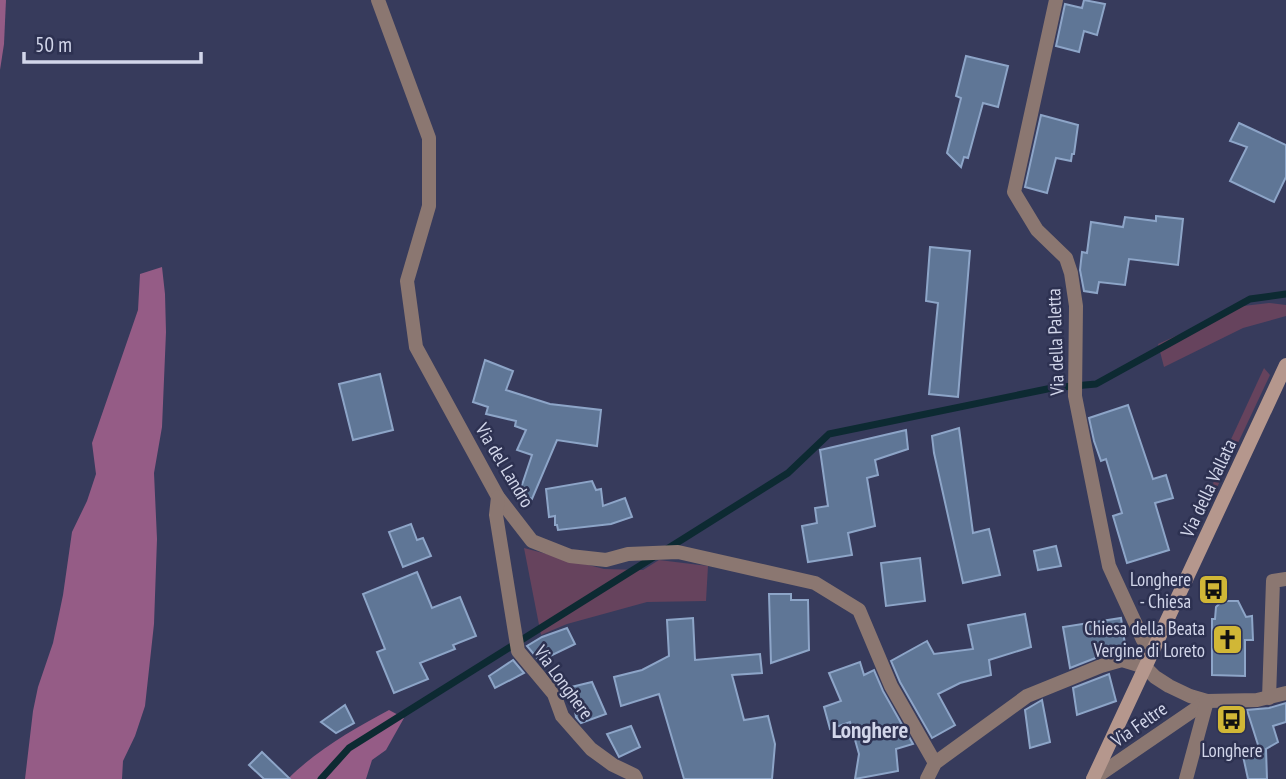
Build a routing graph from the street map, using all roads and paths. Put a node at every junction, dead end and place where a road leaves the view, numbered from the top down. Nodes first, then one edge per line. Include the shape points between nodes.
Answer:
1 (378, 0) edge
2 (1056, 0) edge
3 (1286, 365) edge
4 (498, 497) junction
5 (1286, 579) edge
6 (1154, 646) junction
7 (1145, 667) junction
8 (1286, 692) edge
9 (1269, 698) junction
10 (1207, 701) junction
11 (935, 763) junction
12 (636, 779) edge
13 (927, 779) edge
14 (1093, 779) edge
15 (1186, 779) edge

1 - 4 street, Via del Landro via 429,138 429,206 407,281 416,347
2 - 6 street, Via della Paletta via 1014,192 1037,230 1066,258 1071,273 1076,306 1075,396 1109,566 1143,640
3 - 6 main road, Via della Vallata
4 - 11 street, Via del Landro via 532,541 570,556 606,560 628,554 678,552 815,583 859,610 891,686
4 - 12 street, Via Longhere via 496,515 518,651 554,694 562,716 592,749
5 - 9 street via 1273,581
6 - 7 main road, Via della Vallata
7 - 10 street, Via Feltre via 1168,686
7 - 11 street via 1122,660 1027,696
7 - 14 main road, Via della Vallata
8 - 9 street, Via Feltre
9 - 10 street, Via Feltre
10 - 14 street, Via Feltre
10 - 15 street
11 - 13 street

